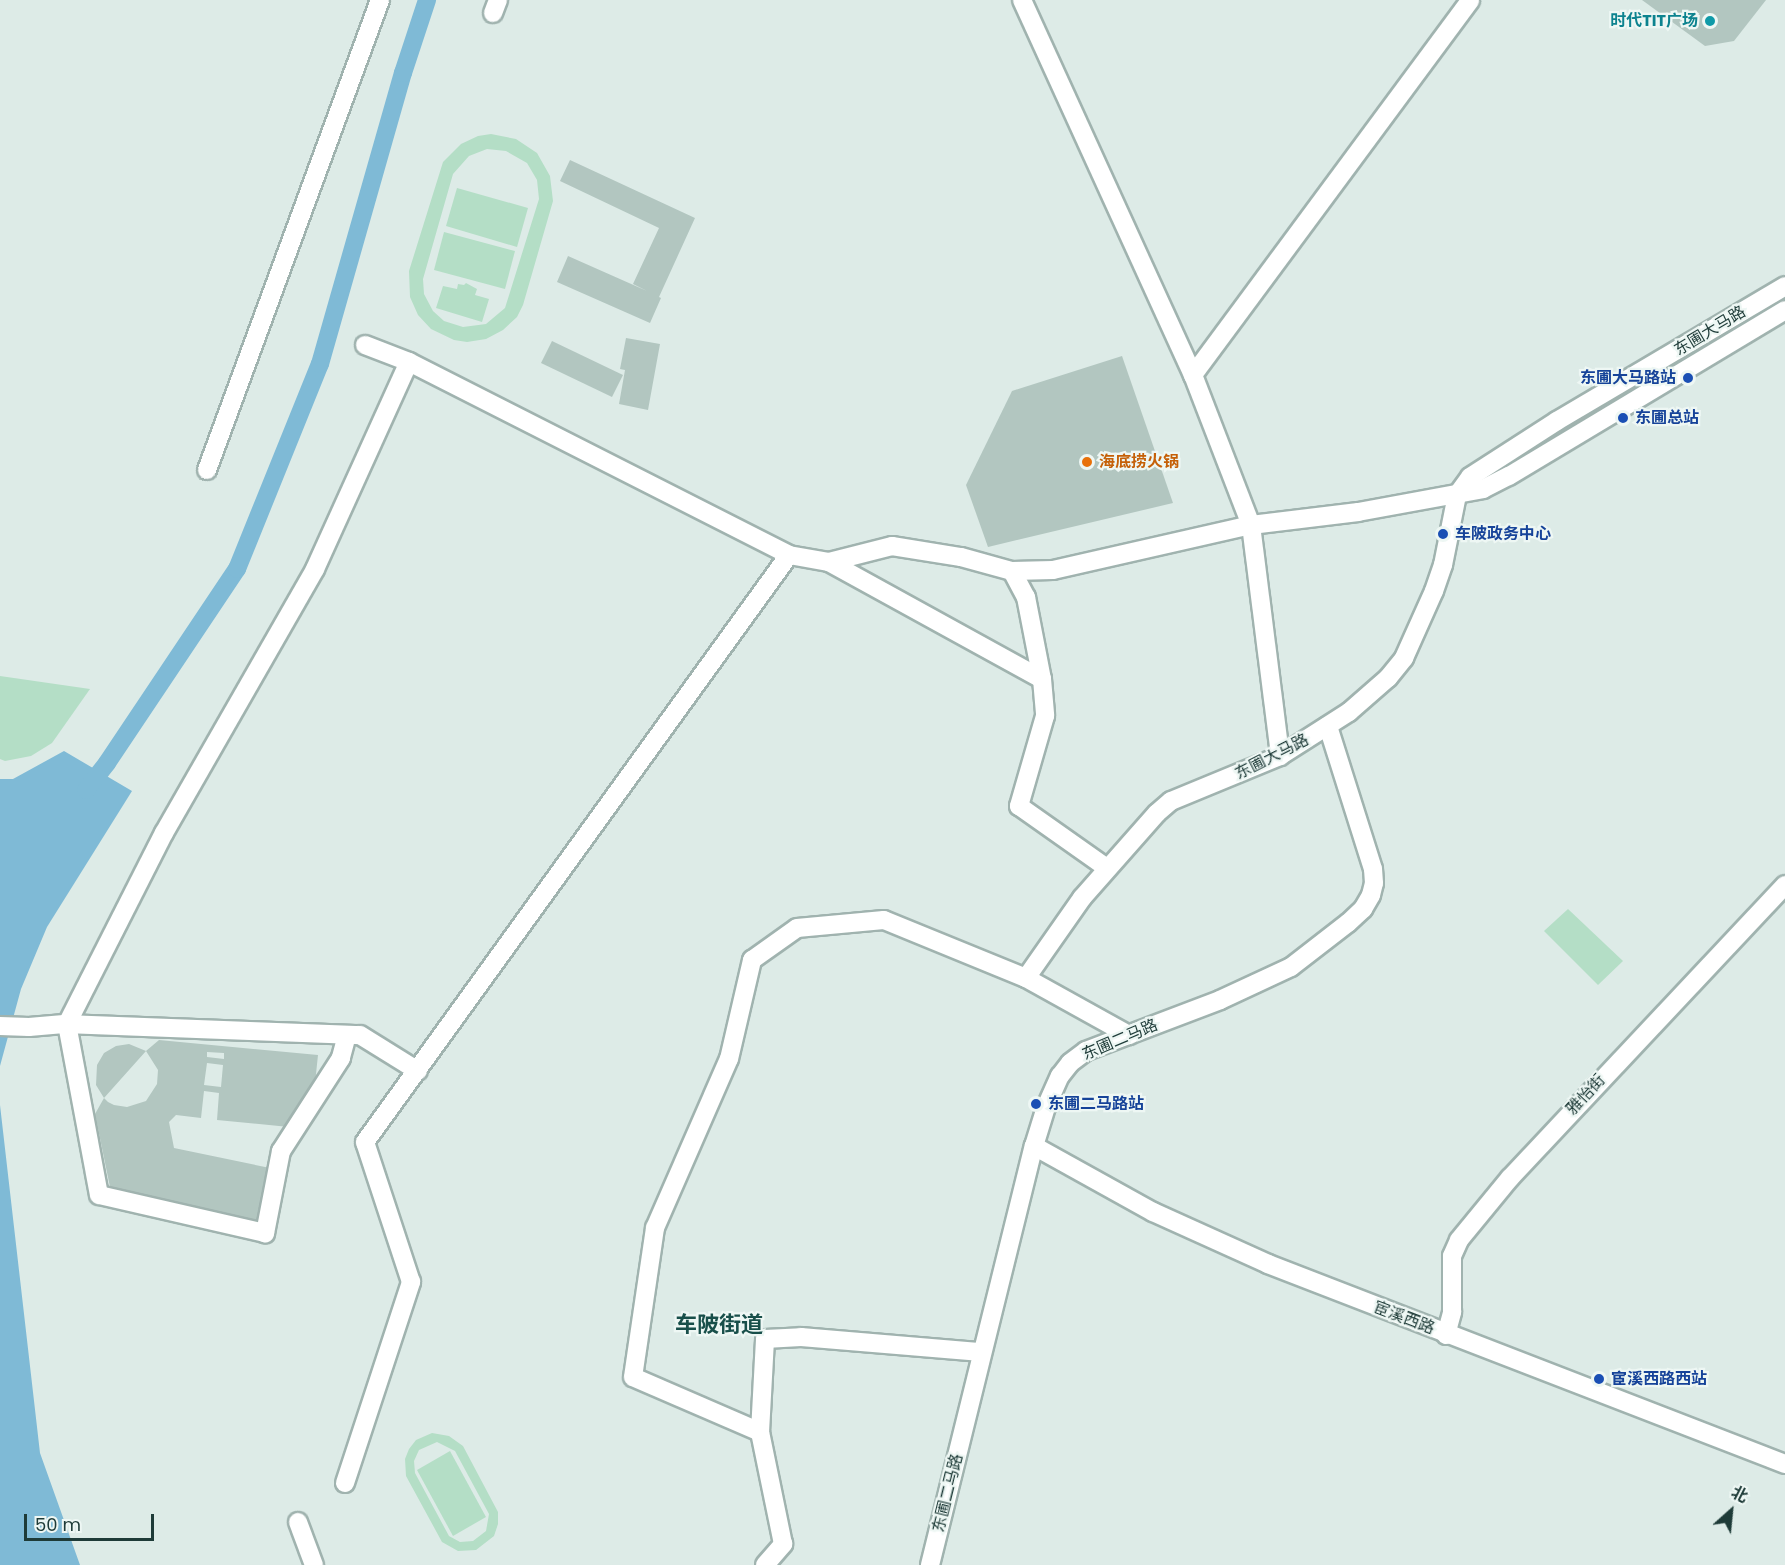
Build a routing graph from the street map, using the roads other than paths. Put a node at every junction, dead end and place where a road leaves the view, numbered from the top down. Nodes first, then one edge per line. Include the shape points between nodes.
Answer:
1 (380, 0) edge
2 (1022, 0) edge
3 (1470, 0) edge
4 (1785, 286) edge
5 (1785, 310) edge
6 (365, 345) dead end
7 (409, 362) junction
8 (1193, 375) junction
9 (207, 470) dead end
10 (1457, 495) junction
11 (1251, 525) junction
12 (789, 555) junction
13 (829, 562) junction
14 (1012, 571) junction
15 (1042, 679) junction
16 (1328, 726) junction
17 (1280, 756) junction
18 (1107, 868) junction
19 (1785, 885) edge
20 (1026, 978) junction
21 (68, 1024) junction
22 (0, 1026) edge
23 (347, 1035) junction
24 (1129, 1035) junction
25 (418, 1071) junction
26 (1034, 1146) junction
27 (1446, 1335) junction
28 (981, 1352) junction
29 (760, 1432) junction
30 (1785, 1464) edge
31 (345, 1483) dead end
32 (298, 1522) dead end
33 (314, 1565) edge
34 (765, 1565) edge
35 (930, 1565) edge

1 - 9 street
2 - 8 street
3 - 8 street
4 - 10 street, 东圃大马路 via 1487,464 1470,477
5 - 10 street, 东圃大马路 via 1503,480
6 - 7 street
7 - 12 street
7 - 21 street via 315,569 164,833
8 - 11 street
10 - 11 street
10 - 16 street, 东圃大马路 via 1443,565 1404,658 1373,693
11 - 14 street via 1053,570
11 - 17 street
12 - 13 street
12 - 25 street
13 - 14 street via 892,546 961,557
13 - 15 street
14 - 15 street via 1026,597
15 - 18 street via 1045,716 1019,806
16 - 17 street, 东圃大马路
16 - 24 street, 东圃二马路 via 1373,869 1374,884 1363,909 1310,953 1268,980
17 - 18 street, 东圃大马路 via 1171,801
18 - 20 street, 东圃大马路
19 - 27 street, 雅怡街 via 1509,1178 1459,1240 1452,1256 1452,1312
20 - 24 street
20 - 29 street via 884,920 797,928 752,960 729,1059 655,1228 633,1377
21 - 22 street
21 - 23 street
21 - 23 street via 99,1195 265,1233 281,1151 341,1058
23 - 25 street via 360,1035
24 - 26 street, 东圃二马路 via 1086,1051 1070,1063 1052,1091
25 - 31 street via 366,1142 411,1282
26 - 27 street, 宦溪西路 via 1214,1242
26 - 28 street, 东圃二马路
27 - 30 street, 宦溪西路
28 - 29 street via 801,1337 765,1339
28 - 35 street, 东圃二马路
29 - 34 street via 783,1544
32 - 33 street

